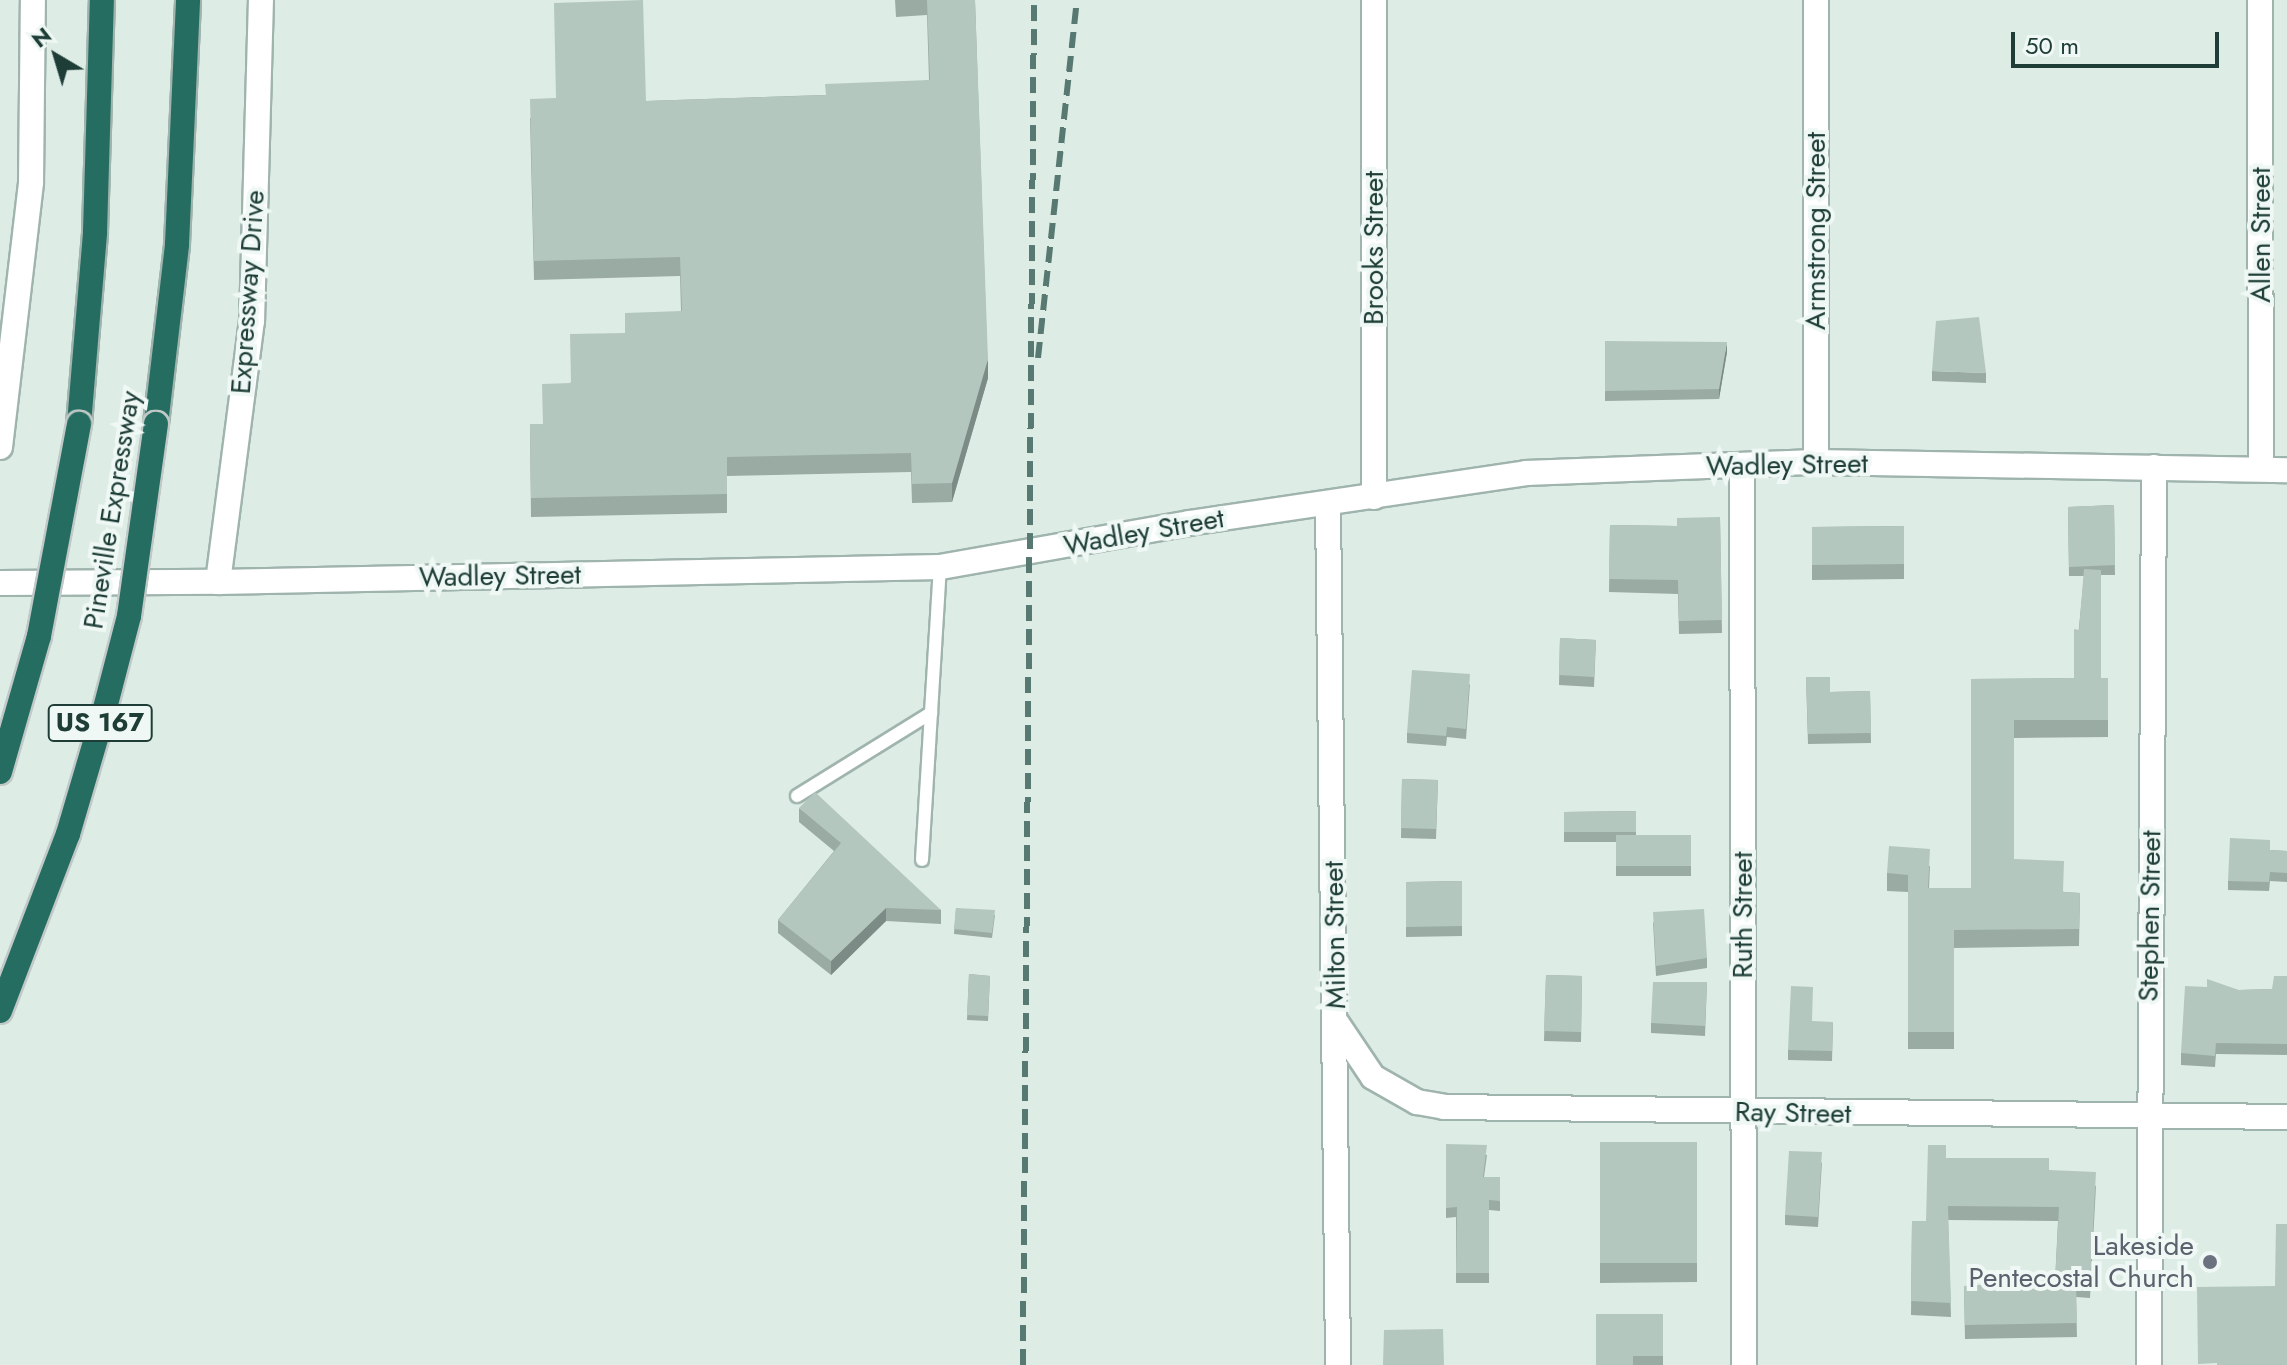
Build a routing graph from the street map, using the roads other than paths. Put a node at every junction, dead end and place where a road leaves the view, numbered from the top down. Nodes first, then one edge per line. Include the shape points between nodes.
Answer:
1 (33, 0) edge
2 (102, 0) edge
3 (188, 0) edge
4 (261, 0) edge
5 (1374, 0) edge
6 (1816, 0) edge
7 (2260, 0) edge
8 (0, 447) edge
9 (1816, 462) junction
10 (1742, 465) junction
11 (2154, 467) junction
12 (2261, 469) junction
13 (2287, 470) edge
14 (1374, 497) junction
15 (1328, 505) junction
16 (940, 567) junction
17 (218, 582) junction
18 (0, 583) edge
19 (931, 713) junction
20 (0, 772) edge
21 (797, 796) dead end
22 (922, 860) dead end
23 (0, 1011) edge
24 (1336, 1022) junction
25 (1744, 1112) junction
26 (2287, 1117) edge
27 (2148, 1118) junction
28 (1338, 1365) edge
29 (1744, 1365) edge
30 (2149, 1365) edge

1 - 8 street via 31,182
2 - 20 highway, Pineville Expressway / US 167, bridge via 95,232 79,424 43,622
3 - 23 highway, Pineville Expressway / US 167, bridge via 177,244 129,616 68,834
4 - 17 street, Expressway Drive via 252,321
5 - 14 street, Brooks Street
6 - 9 street, Armstrong Street
7 - 12 street, Allen Street
9 - 10 street, Wadley Street
9 - 11 street, Wadley Street
10 - 14 street, Wadley Street via 1526,473
10 - 25 street, Ruth Street
11 - 12 street, Wadley Street
11 - 27 street, Stephen Street
12 - 13 street, Wadley Street
14 - 15 street, Wadley Street
15 - 16 street, Wadley Street via 1189,523
15 - 24 street, Milton Street
16 - 17 street, Wadley Street
16 - 19 lane
17 - 18 street, Wadley Street
19 - 21 lane
19 - 22 lane
24 - 25 street, Ray Street via 1373,1077 1417,1102 1444,1107
24 - 28 street, Milton Street
25 - 27 street, Ray Street
25 - 29 street, Ruth Street
26 - 27 street, Ray Street
27 - 30 street, Stephen Street

